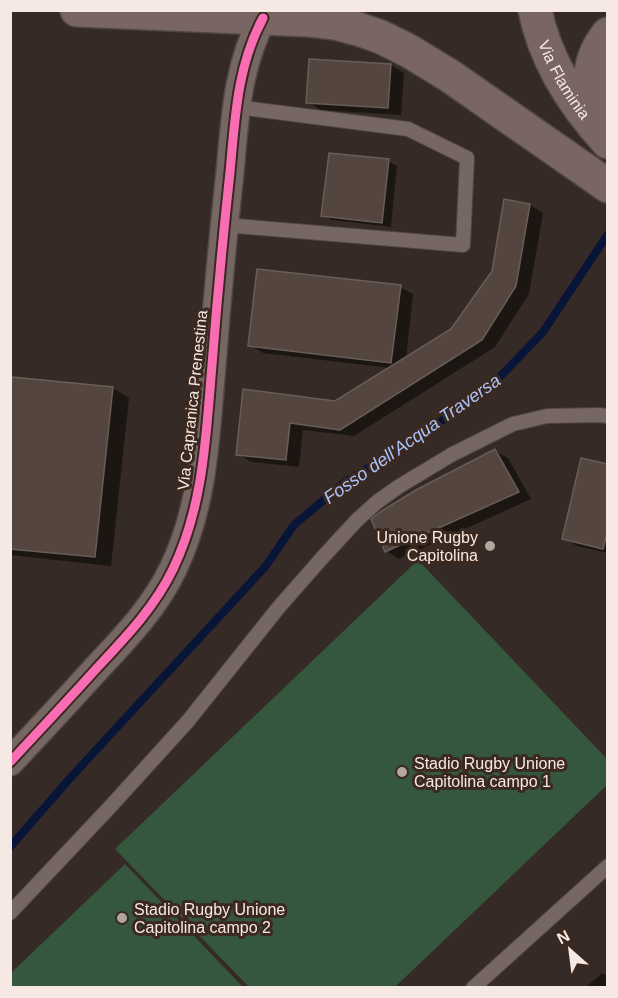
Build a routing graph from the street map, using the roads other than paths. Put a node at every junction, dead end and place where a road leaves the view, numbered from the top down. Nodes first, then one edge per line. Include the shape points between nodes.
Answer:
1 (77, 10) edge
2 (535, 10) edge
3 (266, 14) edge
4 (608, 34) edge
5 (236, 107) junction
6 (608, 134) edge
7 (608, 142) edge
8 (608, 186) edge
9 (225, 225) junction
10 (608, 416) edge
11 (10, 762) edge
12 (608, 866) edge
13 (10, 913) edge
14 (473, 987) edge

1 - 3 main road
2 - 7 main road, Via Flaminia via 566,86
3 - 5 street, Via Capranica Prenestina via 245,63
3 - 8 main road via 335,23 393,42 450,76
4 - 6 main road via 596,53 590,80 597,111
5 - 9 street, Via Capranica Prenestina
5 - 9 lane via 408,129 467,158 463,245
9 - 11 street, Via Capranica Prenestina via 204,453 186,537 149,609
10 - 13 lane via 547,416 513,424 452,455 377,502 279,607 188,720
12 - 14 lane

